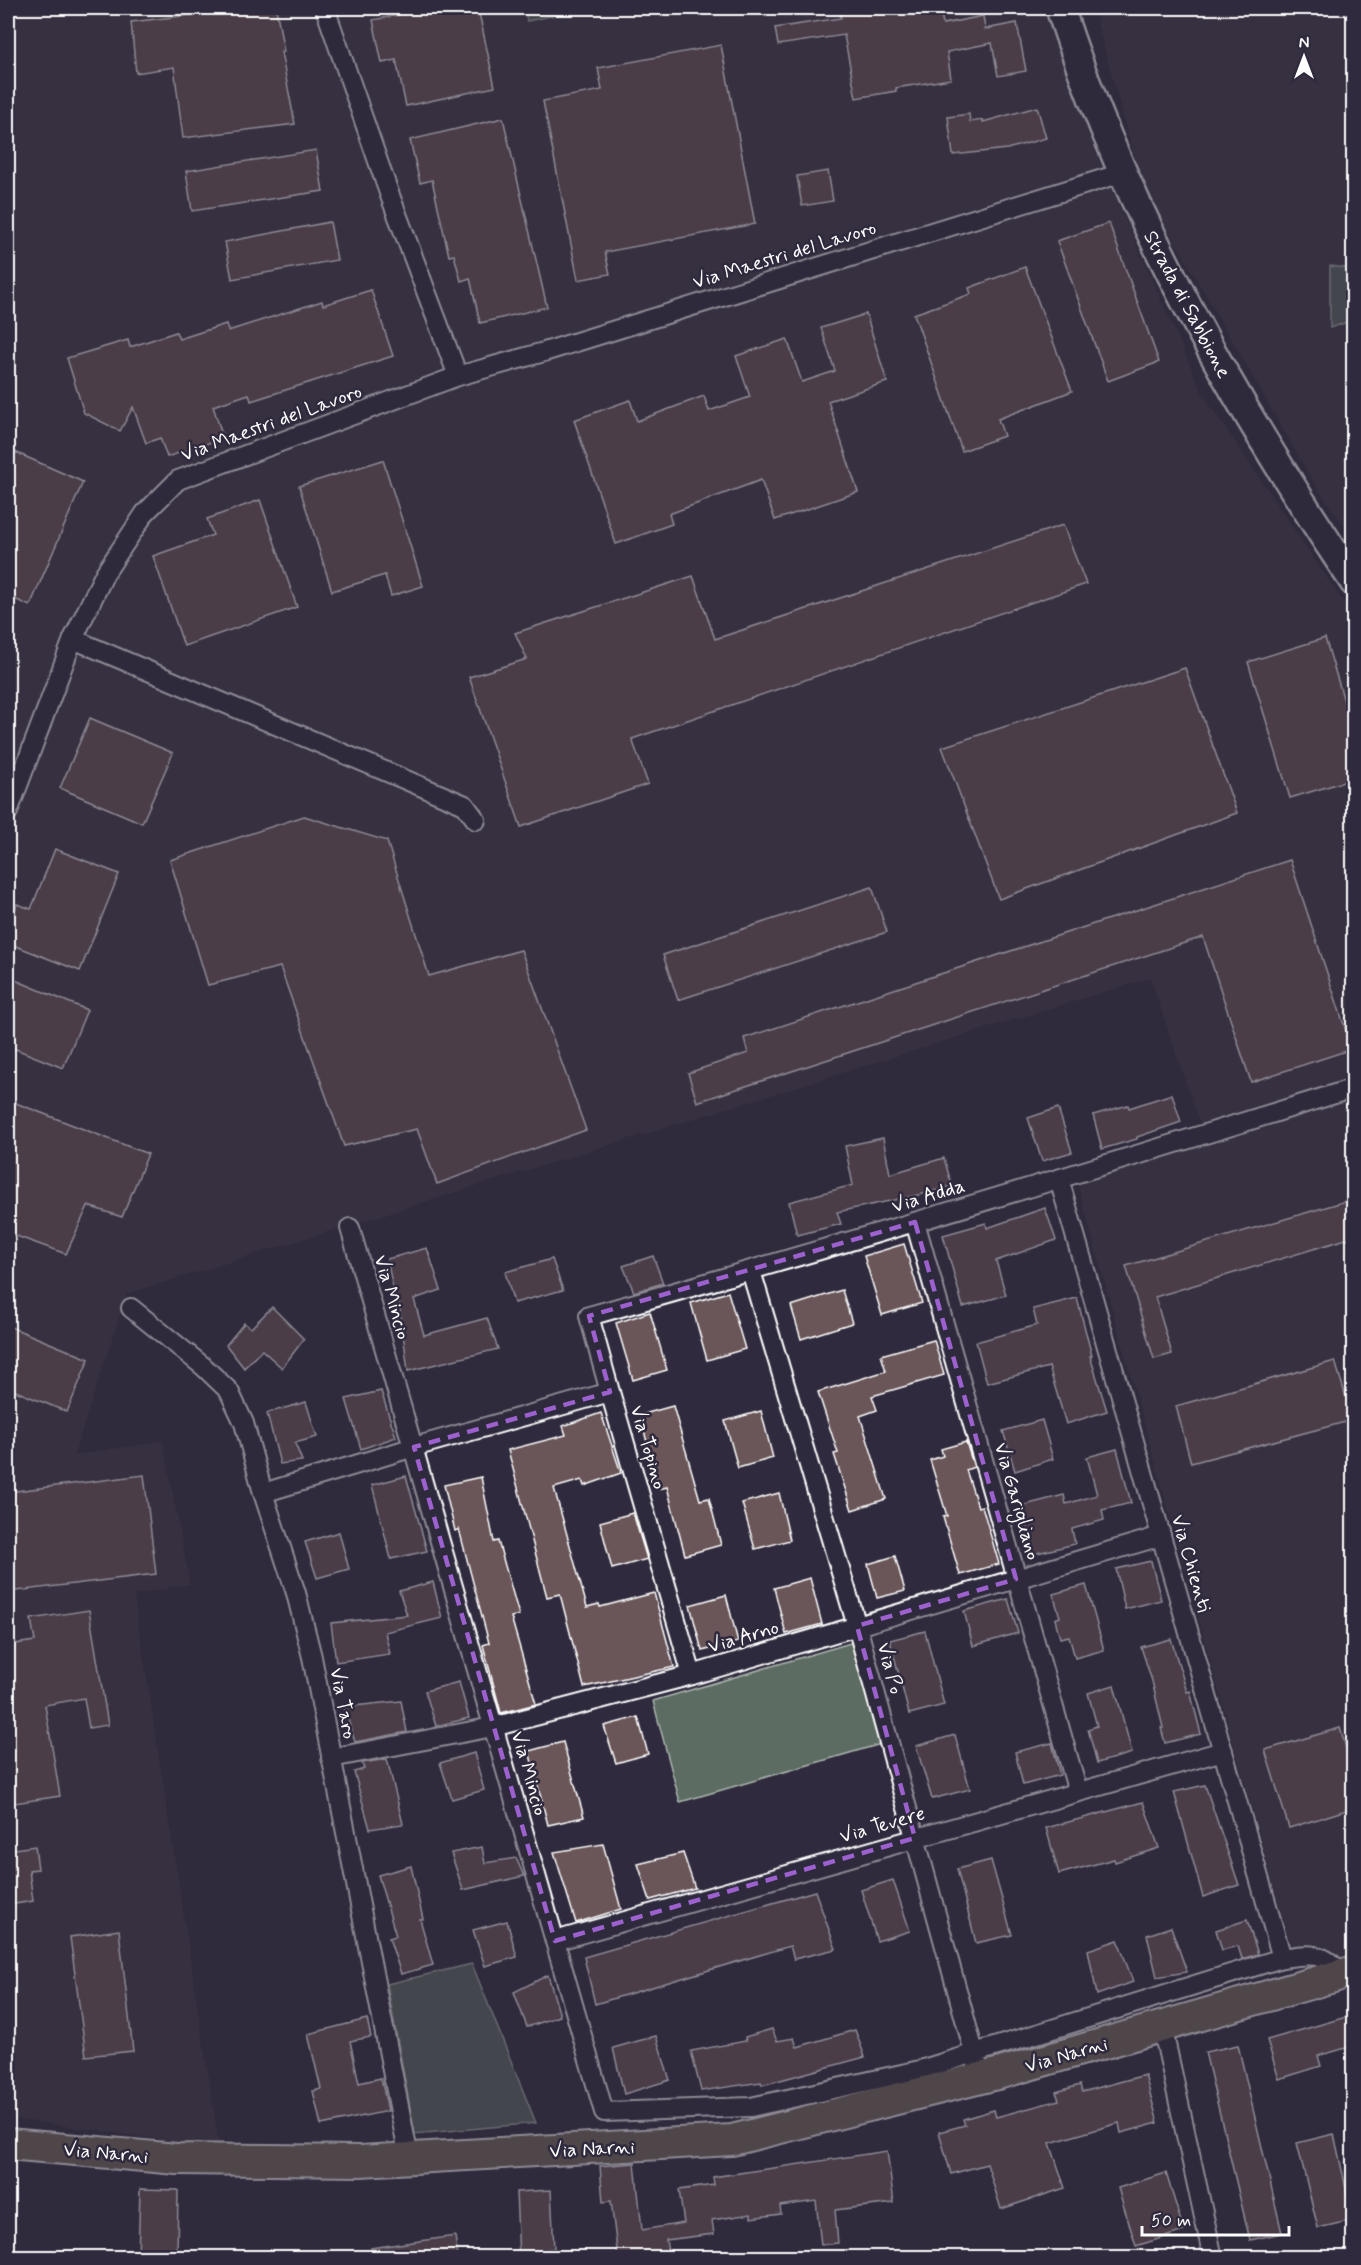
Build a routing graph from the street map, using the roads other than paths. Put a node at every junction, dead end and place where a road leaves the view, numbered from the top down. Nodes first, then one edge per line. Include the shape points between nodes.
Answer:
1 (324, 8) edge
2 (1060, 8) edge
3 (1122, 173) junction
4 (458, 376) junction
5 (1353, 582) edge
6 (73, 639) junction
7 (8, 812) edge
8 (476, 820) dead end
9 (1353, 1088) edge
10 (1059, 1179) junction
11 (915, 1222) junction
12 (350, 1228) dead end
13 (751, 1271) junction
14 (131, 1308) dead end
15 (610, 1392) junction
16 (414, 1447) junction
17 (263, 1493) junction
18 (1161, 1536) junction
19 (1016, 1579) junction
20 (857, 1626) junction
21 (692, 1675) junction
22 (493, 1727) junction
23 (1223, 1751) junction
24 (332, 1758) junction
25 (1078, 1792) junction
26 (915, 1838) junction
27 (555, 1941) junction
28 (1282, 1958) junction
29 (1348, 1972) edge
30 (1162, 2026) junction
31 (977, 2066) junction
32 (604, 2112) joint
33 (9, 2143) edge
34 (409, 2158) junction
35 (1213, 2258) edge

1 - 4 street
2 - 3 main road, Strada di Sabbione
3 - 4 street, Via Maestri del Lavoro
3 - 5 main road, Strada di Sabbione via 1197,328
4 - 6 street, Via Maestri del Lavoro via 177,480 145,513 116,556
6 - 7 street, Via Maestri del Lavoro
6 - 8 street via 465,805
9 - 10 street, Via Adda
10 - 11 street, Via Adda
10 - 18 street, Via Chienti
11 - 13 street, Via Adda
11 - 19 street, Via Garigliano
12 - 16 street, Via Mincio
13 - 15 street, Via Adda via 589,1316
13 - 20 street, Via Po
14 - 17 street, Via Taro via 230,1390 244,1423
15 - 16 street, Via Topino
15 - 21 street, Via Topino
16 - 17 street
16 - 22 street, Via Mincio
17 - 24 street, Via Taro via 296,1593
18 - 19 street, Via Arno
18 - 23 street, Via Chienti
19 - 20 street, Via Arno
19 - 25 street, Via Garigliano
20 - 21 street, Via Arno
20 - 26 street, Via Po
21 - 22 street, Via Arno
22 - 24 street, Via Arno
22 - 27 street, Via Mincio
23 - 25 street, Via Tevere
23 - 28 street, Via Chienti
24 - 34 street, Via Taro
25 - 26 street, Via Tevere
26 - 27 street, Via Tevere
26 - 31 street, Via Po
27 - 32 street, Via Mincio
28 - 29 street, Via Narni via 1307,1954 1331,1961
28 - 31 street, Via Narni
29 - 30 main road, Via Narni
30 - 31 main road, Via Narni
30 - 35 street
31 - 32 street, Via Narni via 920,2070 751,2107
31 - 34 main road, Via Narni via 732,2140
33 - 34 main road, Via Narni via 177,2159

